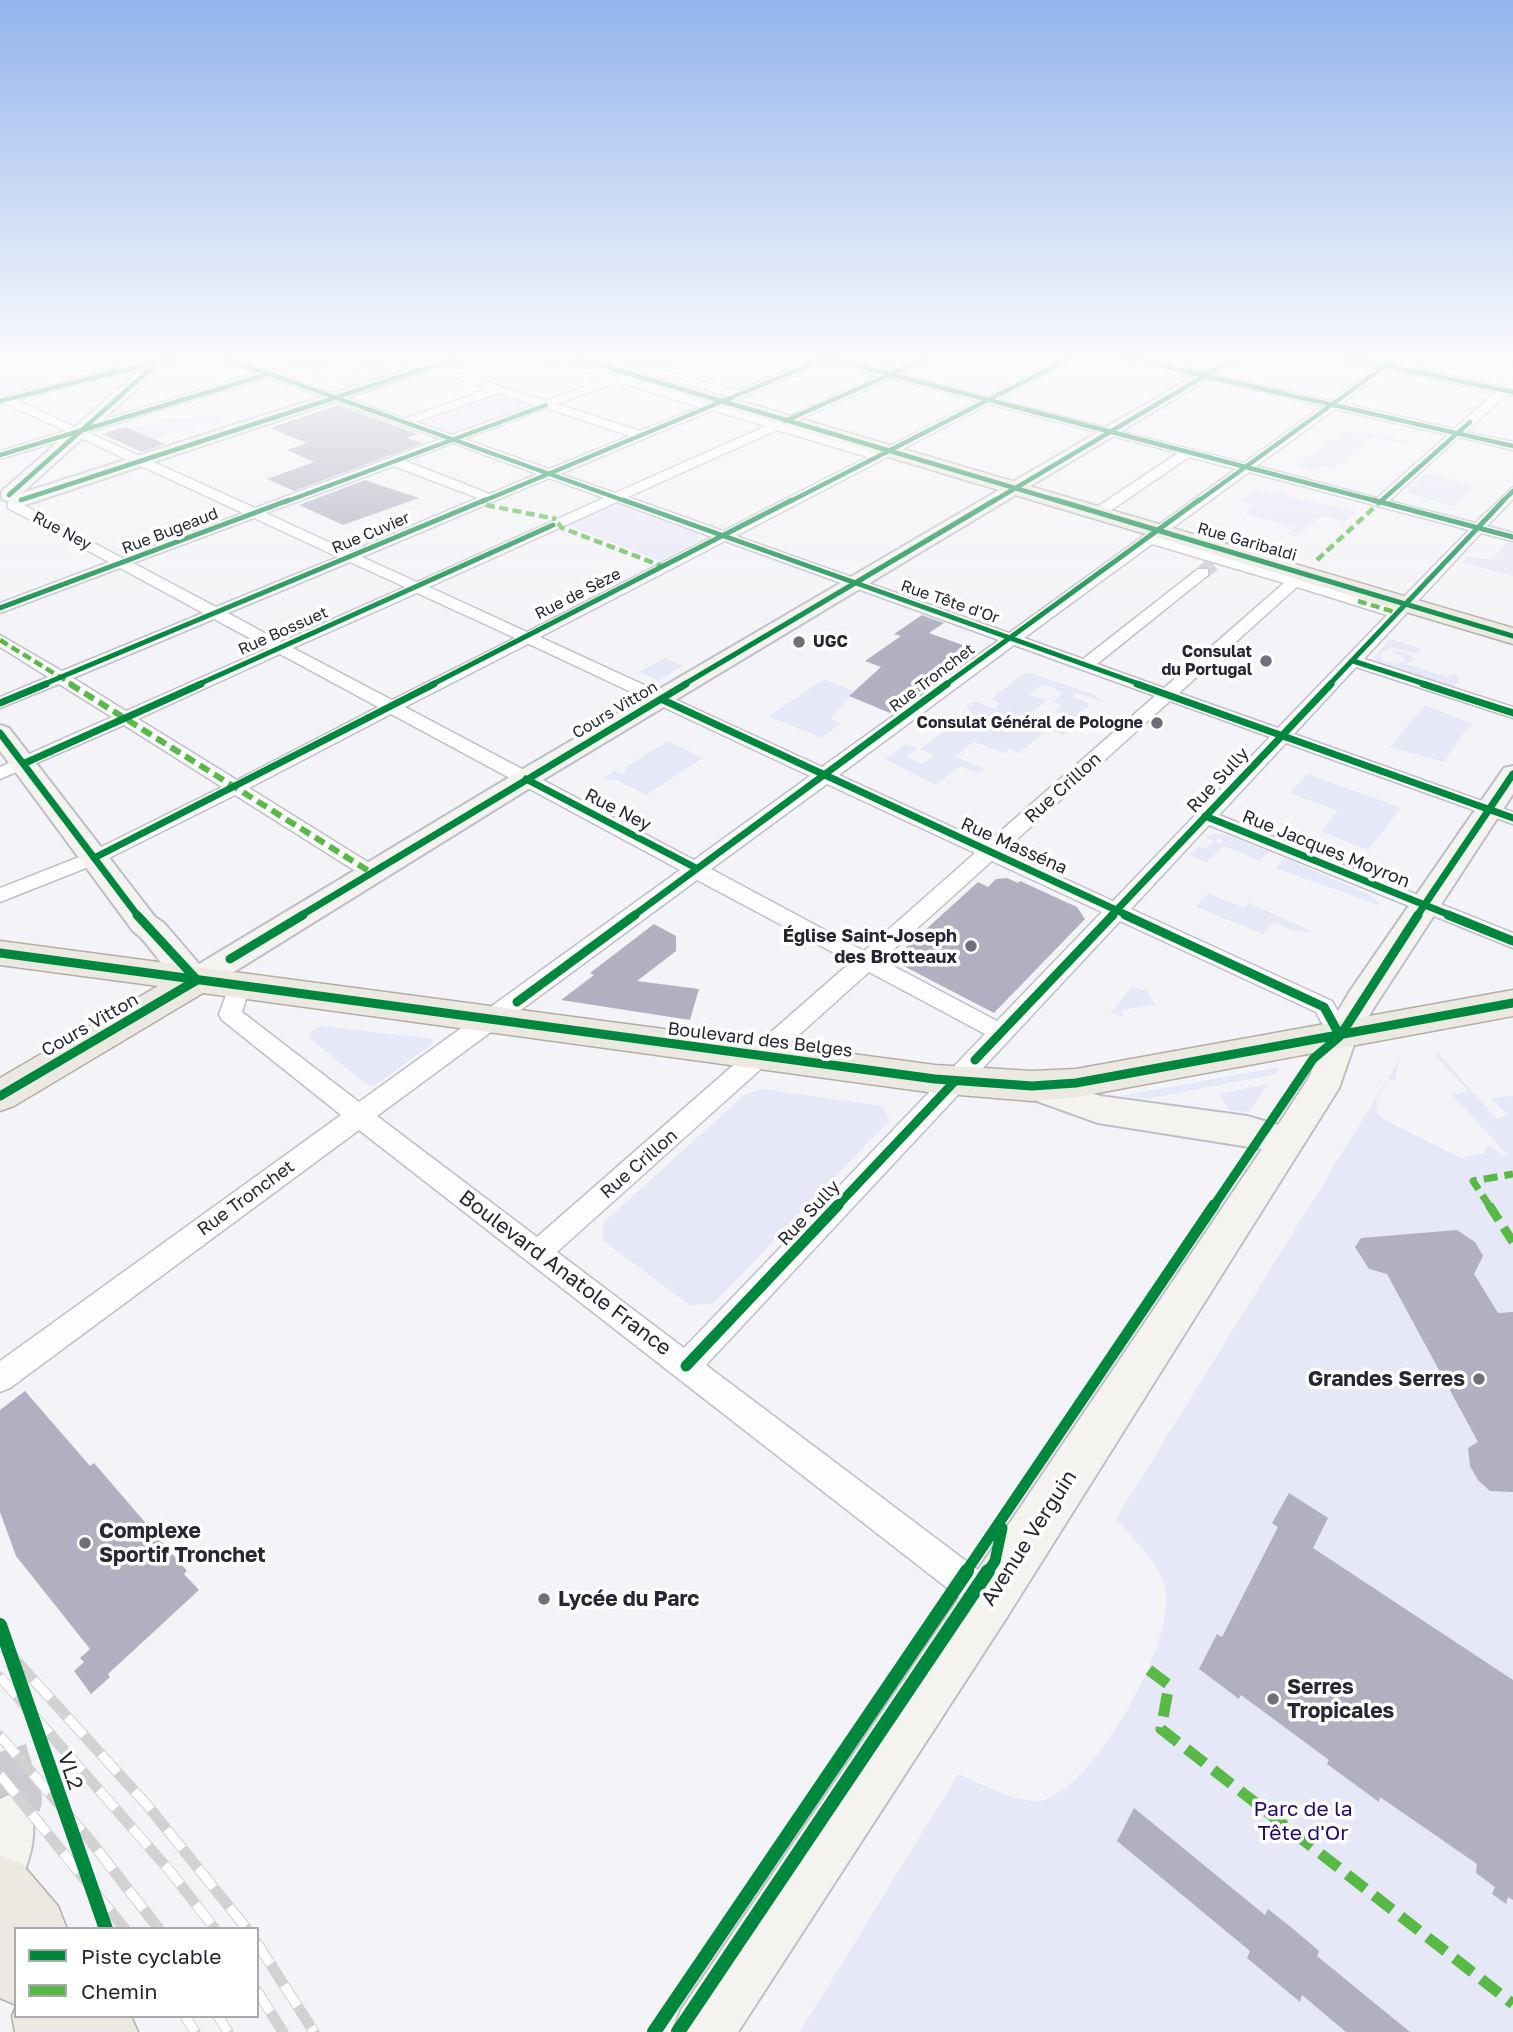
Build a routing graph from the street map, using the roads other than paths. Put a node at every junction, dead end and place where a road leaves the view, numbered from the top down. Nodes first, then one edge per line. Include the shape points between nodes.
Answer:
1 (59, 451) edge
2 (119, 451) edge
3 (172, 451) edge
4 (422, 451) edge
5 (483, 451) edge
6 (603, 451) edge
7 (720, 451) edge
8 (877, 451) edge
9 (888, 451) edge
10 (1076, 451) edge
11 (1184, 451) edge
12 (1268, 451) edge
13 (1438, 451) edge
14 (1188, 452) junction
15 (884, 453) junction
16 (141, 461) junction
17 (393, 461) junction
18 (1246, 467) junction
19 (548, 474) junction
20 (1015, 487) junction
21 (1513, 491) edge
22 (489, 498) junction
23 (614, 498) junction
24 (1381, 502) junction
25 (6, 503) edge
26 (1099, 512) junction
27 (255, 513) junction
28 (1478, 528) junction
29 (1154, 534) junction
30 (722, 536) junction
31 (1513, 537) edge
32 (350, 557) junction
33 (122, 563) junction
34 (1212, 565) junction
35 (1299, 577) junction
36 (853, 584) junction
37 (414, 587) junction
38 (0, 608) edge
39 (1403, 609) junction
40 (215, 613) junction
41 (525, 636) junction
42 (1513, 636) edge
43 (1009, 638) junction
44 (0, 640) edge
45 (281, 648) junction
46 (1353, 661) junction
47 (1084, 666) junction
48 (59, 678) junction
49 (1167, 695) junction
50 (661, 699) junction
51 (0, 703) edge
52 (391, 706) junction
53 (1513, 713) edge
54 (125, 718) junction
55 (0, 733) edge
56 (1282, 735) junction
57 (25, 763) junction
58 (0, 774) edge
59 (1513, 774) edge
60 (824, 776) junction
61 (526, 779) junction
62 (235, 788) junction
63 (1501, 814) edge
64 (1205, 816) junction
65 (989, 853) junction
66 (94, 858) junction
67 (696, 868) junction
68 (372, 873) junction
69 (0, 895) edge
70 (1424, 905) junction
71 (1115, 909) junction
72 (1513, 941) edge
73 (0, 953) edge
74 (868, 961) junction
75 (235, 973) junction
76 (197, 980) junction
77 (1513, 1003) edge
78 (504, 1011) junction
79 (999, 1032) junction
80 (1340, 1036) junction
81 (760, 1056) junction
82 (965, 1070) junction
83 (1032, 1086) junction
84 (0, 1096) edge
85 (357, 1116) junction
86 (1284, 1141) junction
87 (538, 1252) junction
88 (686, 1366) junction
89 (0, 1378) edge
90 (990, 1600) junction
91 (0, 1886) edge
92 (33, 1927) edge
93 (0, 1954) edge
94 (14, 1970) edge
95 (703, 2032) edge

1 - 25 main road
2 - 16 street, Rue Masséna
3 - 16 main road
4 - 17 street, Rue Bugeaud
5 - 19 street, Rue Tête d'Or
6 - 19 street, Rue Cuvier
7 - 23 street, Rue Bossuet
8 - 15 main road, Rue Garibaldi
9 - 15 street, Rue de Sèze
10 - 20 main road, Cours Vitton
11 - 14 street
12 - 18 street, Rue Tronchet
13 - 24 street
14 - 18 street
14 - 26 street
15 - 20 main road, Rue Garibaldi
15 - 30 street, Rue de Sèze
16 - 25 main road
16 - 27 street, Rue Masséna
17 - 22 street
17 - 27 street, Rue Bugeaud
18 - 24 street
18 - 29 street, Rue Tronchet
19 - 22 street, Rue Cuvier
19 - 23 street, Rue Tête d'Or
20 - 26 main road, Rue Garibaldi
20 - 36 main road, Cours Vitton
21 - 28 street, Rue Sully
22 - 32 street, Rue Cuvier
23 - 30 street, Rue Tête d'Or
23 - 37 street, Rue Bossuet
24 - 28 street
25 - 33 street, Rue Ney
26 - 29 main road, Rue Garibaldi
27 - 32 street, Rue Masséna
27 - 33 street, Rue Bugeaud
28 - 31 street
28 - 39 street, Rue Sully
29 - 34 street
29 - 35 main road, Rue Garibaldi
29 - 43 street, Rue Tronchet
30 - 36 street, Rue Tête d'Or
30 - 41 street, Rue de Sèze
32 - 37 street, Rue Masséna
32 - 40 street, Rue Cuvier
33 - 38 street, Rue Bugeaud
33 - 40 street, Rue Ney
34 - 35 street
34 - 47 street
35 - 39 main road, Rue Garibaldi
35 - 49 street, Rue Crillon
36 - 43 street, Rue Tête d'Or
36 - 50 main road, Cours Vitton
37 - 41 street, Rue Masséna
37 - 45 street, Rue Bossuet
39 - 42 main road, Rue Garibaldi
39 - 46 street, Rue Sully
40 - 45 street, Rue Ney
40 - 48 street, Rue Cuvier
41 - 50 street, Rue Masséna
41 - 52 street, Rue de Sèze
43 - 47 street, Rue Tête d'Or
43 - 60 street, Rue Tronchet
44 - 48 street
45 - 52 street, Rue Ney
45 - 54 street, Rue Bossuet
46 - 53 street
46 - 56 street, Rue Sully
47 - 49 street, Rue Tête d'Or
48 - 51 street, Rue Cuvier
48 - 54 street
49 - 56 street, Rue Tête d'Or
49 - 65 street, Rue Crillon
50 - 60 street, Rue Masséna
50 - 61 main road, Cours Vitton
52 - 61 street, Rue Ney
52 - 62 street, Rue de Sèze
54 - 57 street, Rue Bossuet
54 - 62 street
55 - 57 main road
56 - 63 street, Rue Tête d'Or
56 - 64 street, Rue Sully
57 - 58 street, Rue Bossuet
57 - 66 main road
59 - 63 main road, Avenue Verguin
60 - 65 street, Rue Masséna
60 - 67 street, Rue Tronchet
61 - 67 street, Rue Ney
61 - 68 main road, Cours Vitton
62 - 66 street, Rue de Sèze
62 - 68 street
63 - 70 main road, Avenue Verguin
64 - 70 street, Rue Jacques Moyron
64 - 71 street, Rue Sully
65 - 71 street, Rue Masséna
65 - 74 street, Rue Crillon
66 - 69 street, Rue de Sèze
66 - 76 main road via 144,924
67 - 74 street, Rue Ney
67 - 78 street, Rue Tronchet
68 - 75 main road, Cours Vitton
70 - 72 street, Rue Jacques Moyron
70 - 80 main road, Avenue Verguin
71 - 79 street, Rue Sully
71 - 80 street, Rue Masséna via 1324,1007
73 - 76 main road, Boulevard des Belges
74 - 79 street, Rue Ney
74 - 81 street, Rue Crillon
75 - 76 main road, Boulevard des Belges
75 - 78 main road, Boulevard des Belges
75 - 85 street, Boulevard Anatole France via 230,1014
76 - 84 main road, Cours Vitton
77 - 80 main road, Boulevard des Belges
78 - 81 main road, Boulevard des Belges
78 - 85 street, Rue Tronchet
79 - 82 street, Rue Sully
80 - 83 main road, Boulevard des Belges via 1076,1083
80 - 86 main road, Avenue Verguin via 1327,1079
81 - 82 main road, Boulevard des Belges
81 - 87 street, Rue Crillon
82 - 83 main road, Boulevard des Belges
82 - 88 street, Rue Sully
83 - 86 main road, Boulevard des Belges via 1098,1109 1247,1130
85 - 87 street, Boulevard Anatole France
85 - 89 street, Rue Tronchet
86 - 90 main road, Avenue Verguin
87 - 88 street, Boulevard Anatole France
88 - 90 street, Boulevard Anatole France
90 - 95 main road, Avenue Verguin
91 - 92 main road
93 - 94 main road

